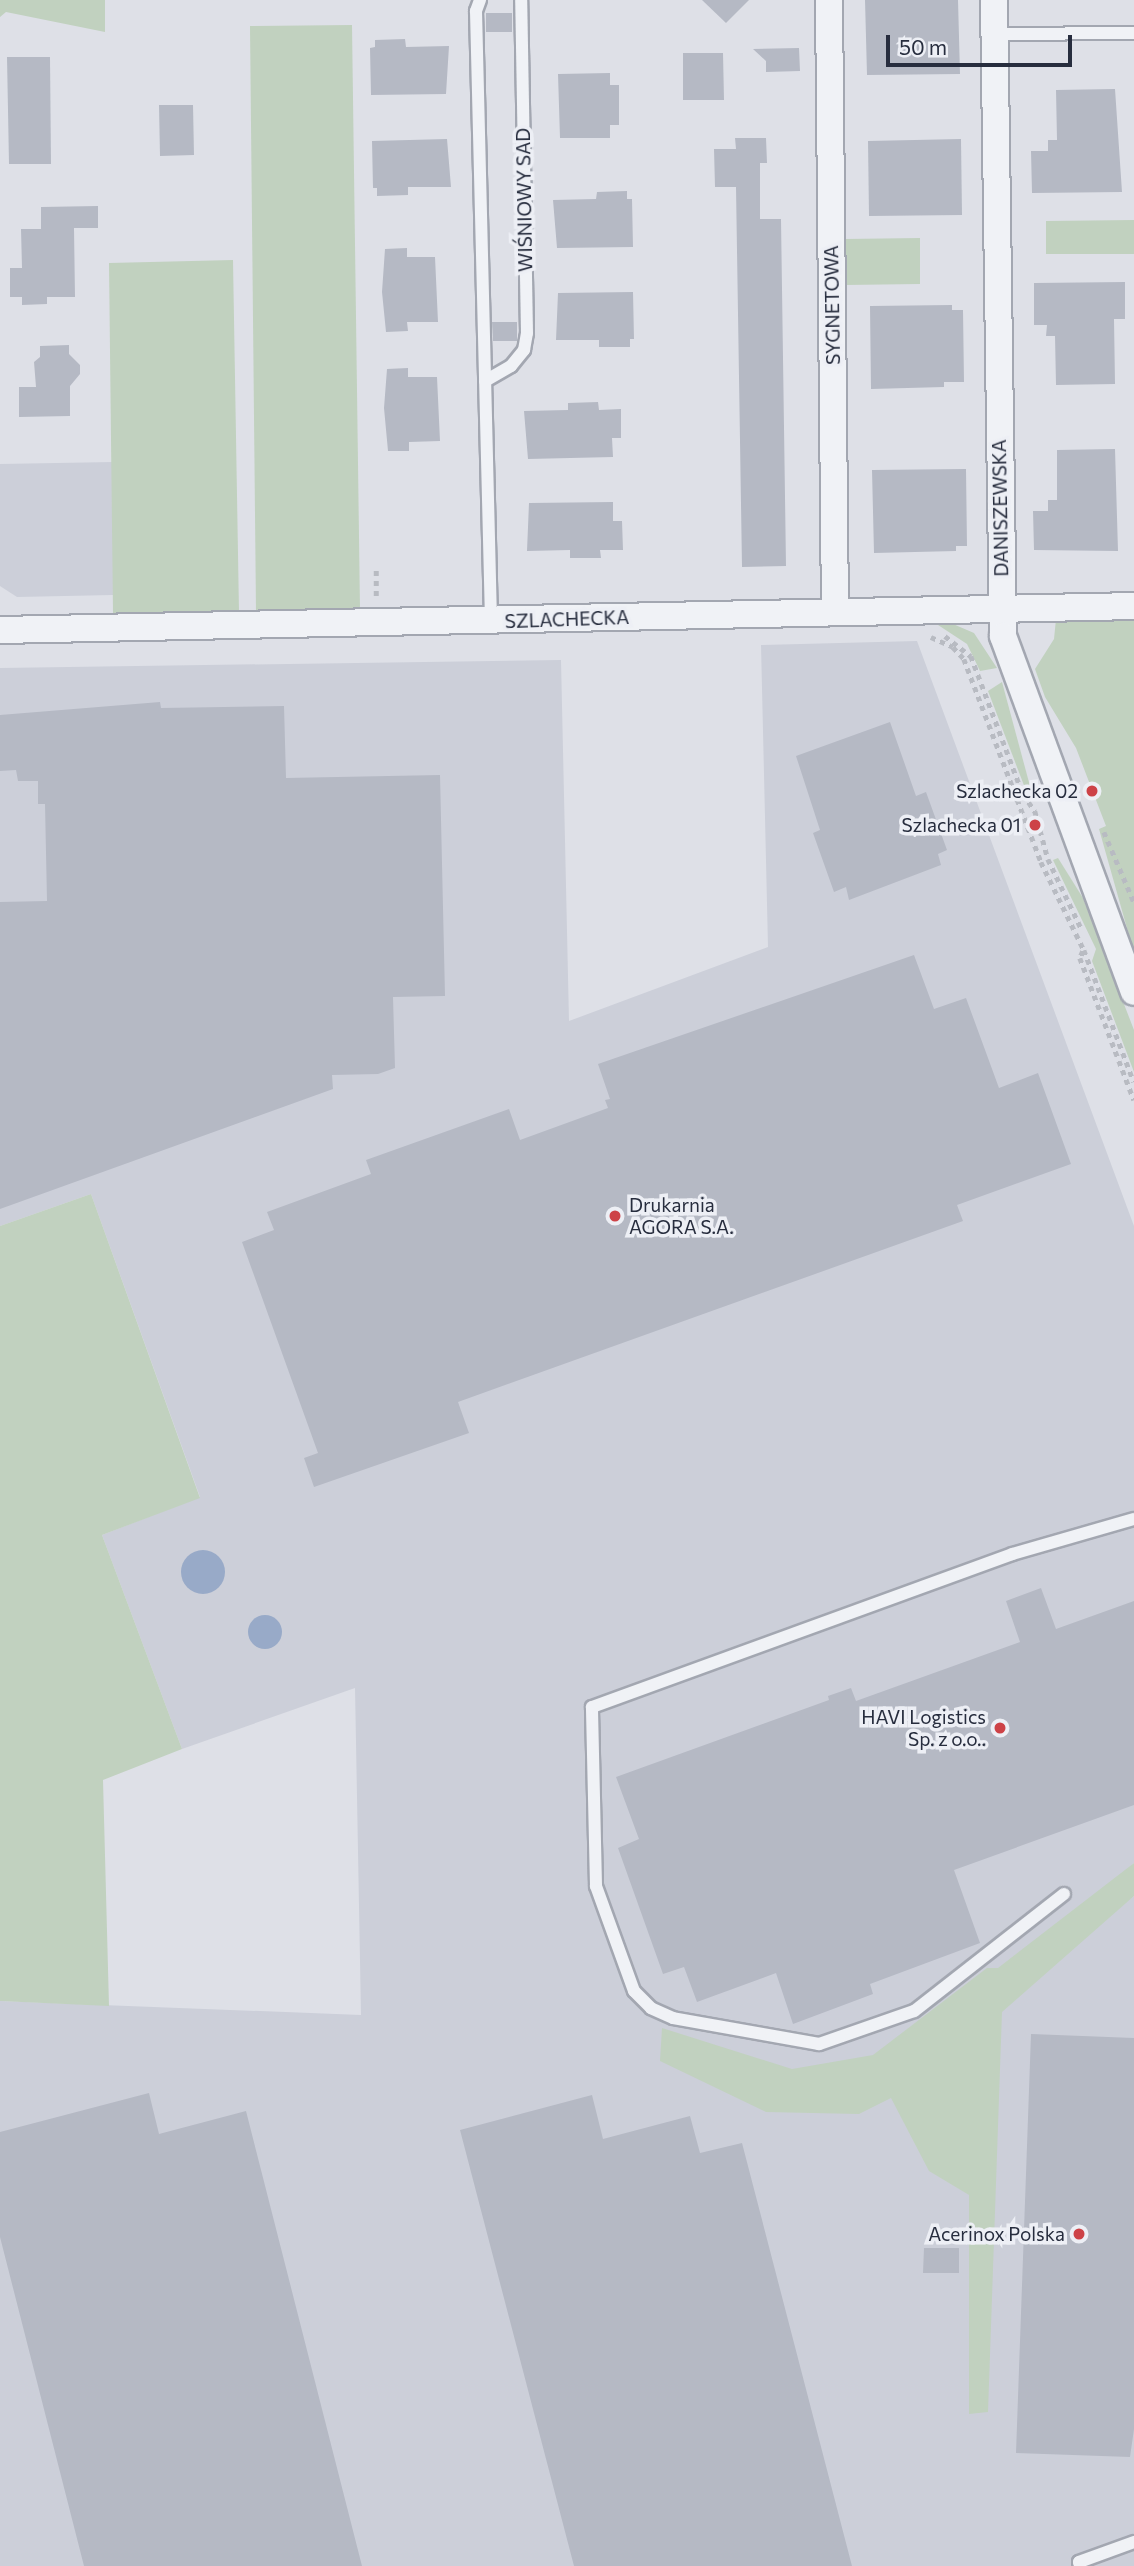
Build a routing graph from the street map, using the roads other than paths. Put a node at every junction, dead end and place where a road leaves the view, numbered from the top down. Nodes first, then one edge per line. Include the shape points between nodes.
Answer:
1 (480, 0) edge
2 (521, 0) edge
3 (829, 0) edge
4 (994, 0) edge
5 (1134, 33) edge
6 (995, 34) junction
7 (485, 381) junction
8 (1134, 606) edge
9 (1001, 607) junction
10 (835, 611) junction
11 (491, 622) junction
12 (0, 629) edge
13 (1134, 992) edge
14 (1134, 1519) edge
15 (1064, 1894) dead end
16 (1134, 2542) edge
17 (1080, 2566) edge

1 - 7 lane via 475,11
2 - 7 lane, WIŚNIOWY SAD via 527,333 524,350 511,366
3 - 10 street, SYGNETOWA
4 - 6 street, DANISZEWSKA
5 - 6 lane
6 - 9 street, DANISZEWSKA
7 - 11 lane
8 - 9 street, SZLACHECKA
9 - 10 street, SZLACHECKA
9 - 13 street, DANISZEWSKA via 1010,663
10 - 11 street, SZLACHECKA
11 - 12 street, SZLACHECKA
14 - 15 lane via 1012,1554 592,1707 596,1886 634,1991 651,2008 673,2018 819,2044 914,2011
16 - 17 lane via 1079,2562

